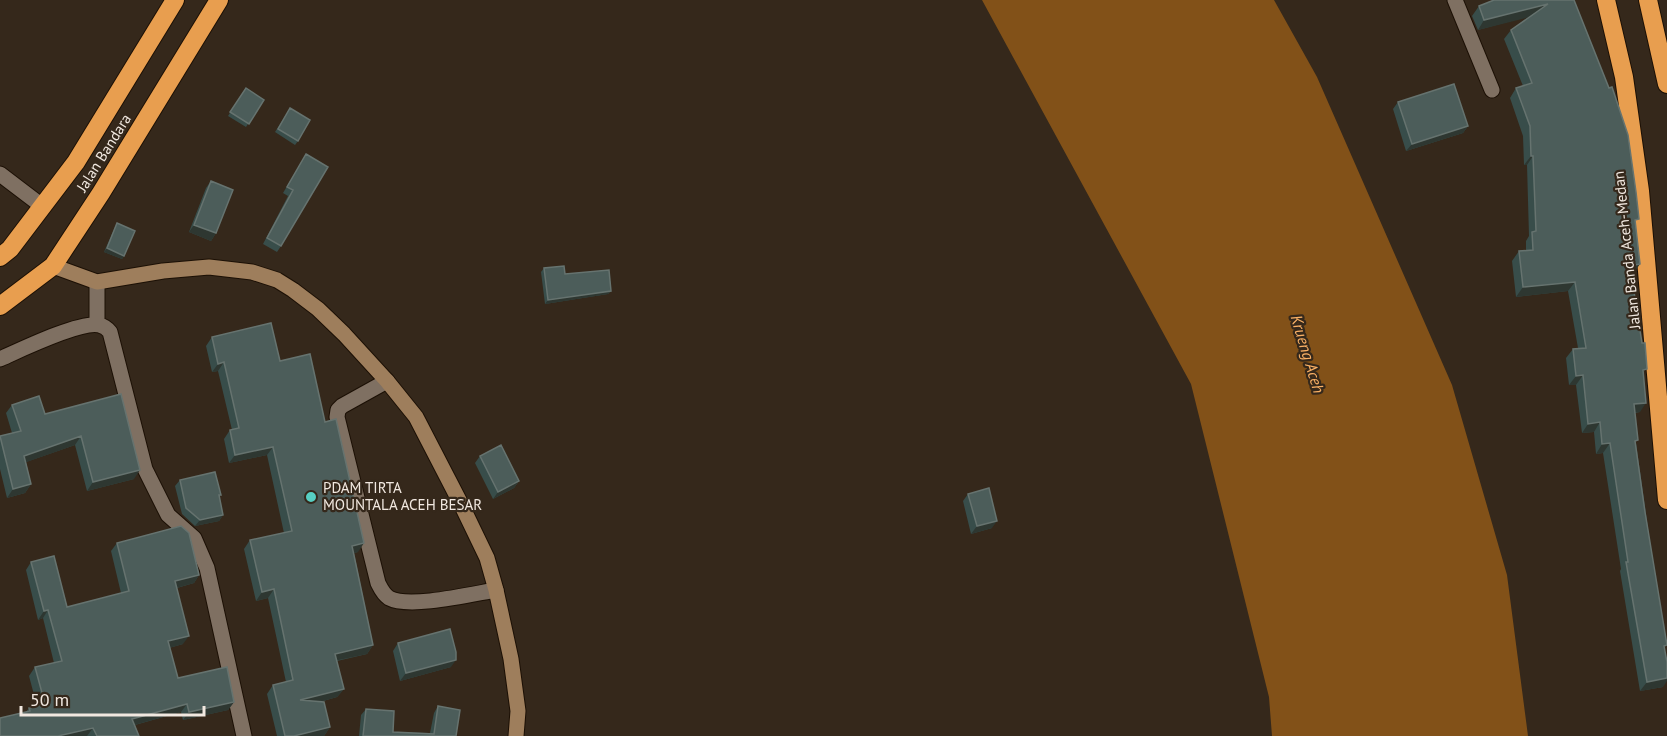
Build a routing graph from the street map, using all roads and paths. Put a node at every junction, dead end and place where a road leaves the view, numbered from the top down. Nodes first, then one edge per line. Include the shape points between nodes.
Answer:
1 (175, 0) edge
2 (219, 0) edge
3 (1455, 0) edge
4 (1606, 0) edge
5 (1648, 0) edge
6 (1667, 84) edge
7 (1492, 90) dead end
8 (0, 174) edge
9 (42, 206) junction
10 (0, 257) edge
11 (53, 266) junction
12 (97, 282) junction
13 (0, 306) edge
14 (97, 324) junction
15 (0, 359) edge
16 (387, 381) junction
17 (1667, 500) edge
18 (496, 590) junction
19 (244, 736) edge
20 (516, 736) edge

1 - 9 highway, Jalan Bandara via 76,162
2 - 11 highway, Jalan Bandara
3 - 7 street
4 - 17 highway, Jalan Banda Aceh-Medan via 1624,77 1640,190
5 - 6 highway
8 - 9 street
9 - 10 highway, Jalan Bandara
11 - 12 street
11 - 13 highway, Jalan Bandara
12 - 14 street
12 - 16 street via 209,267 252,272 277,280 318,309
14 - 15 street via 81,326
14 - 19 street via 106,327 112,336 145,469 168,515 194,538 207,568
16 - 18 street via 416,417 462,504 487,558
16 - 18 street via 342,406 337,417 383,593 396,601 417,602
18 - 20 street via 511,659 518,711

